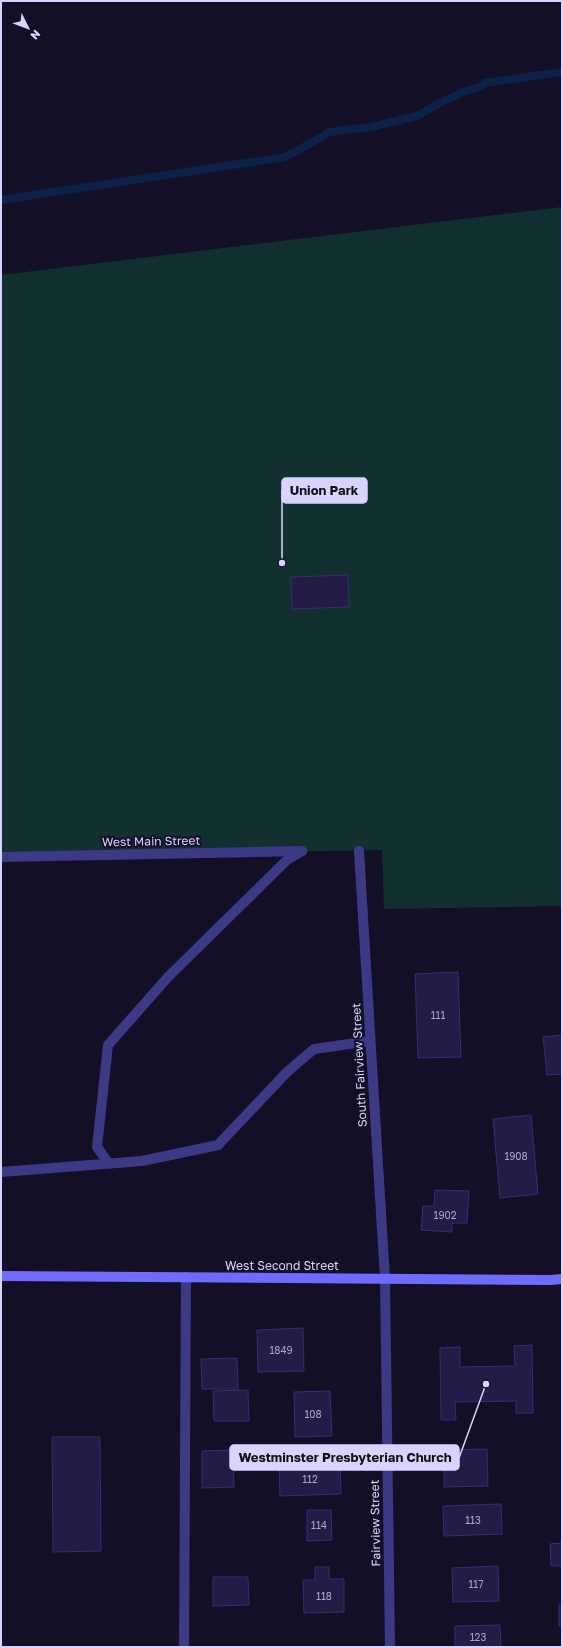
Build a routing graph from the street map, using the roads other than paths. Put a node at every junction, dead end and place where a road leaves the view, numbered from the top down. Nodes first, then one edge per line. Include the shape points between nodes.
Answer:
1 (359, 850) dead end
2 (1, 857) edge
3 (370, 1041) junction
4 (109, 1164) junction
5 (1, 1172) edge
6 (1, 1276) edge
7 (186, 1277) junction
8 (385, 1279) junction
9 (562, 1279) edge
10 (184, 1647) edge
11 (390, 1647) edge

1 - 3 street, South Fairview Street
2 - 4 street, West Main Street via 302,851 287,860 168,977 108,1045 97,1147
3 - 4 street via 314,1050 287,1072 218,1145 142,1161
3 - 8 street, South Fairview Street
4 - 5 street
6 - 7 main road, West Second Street
7 - 8 main road, West Second Street
7 - 10 street
8 - 9 main road, West Second Street
8 - 11 street, Fairview Street

